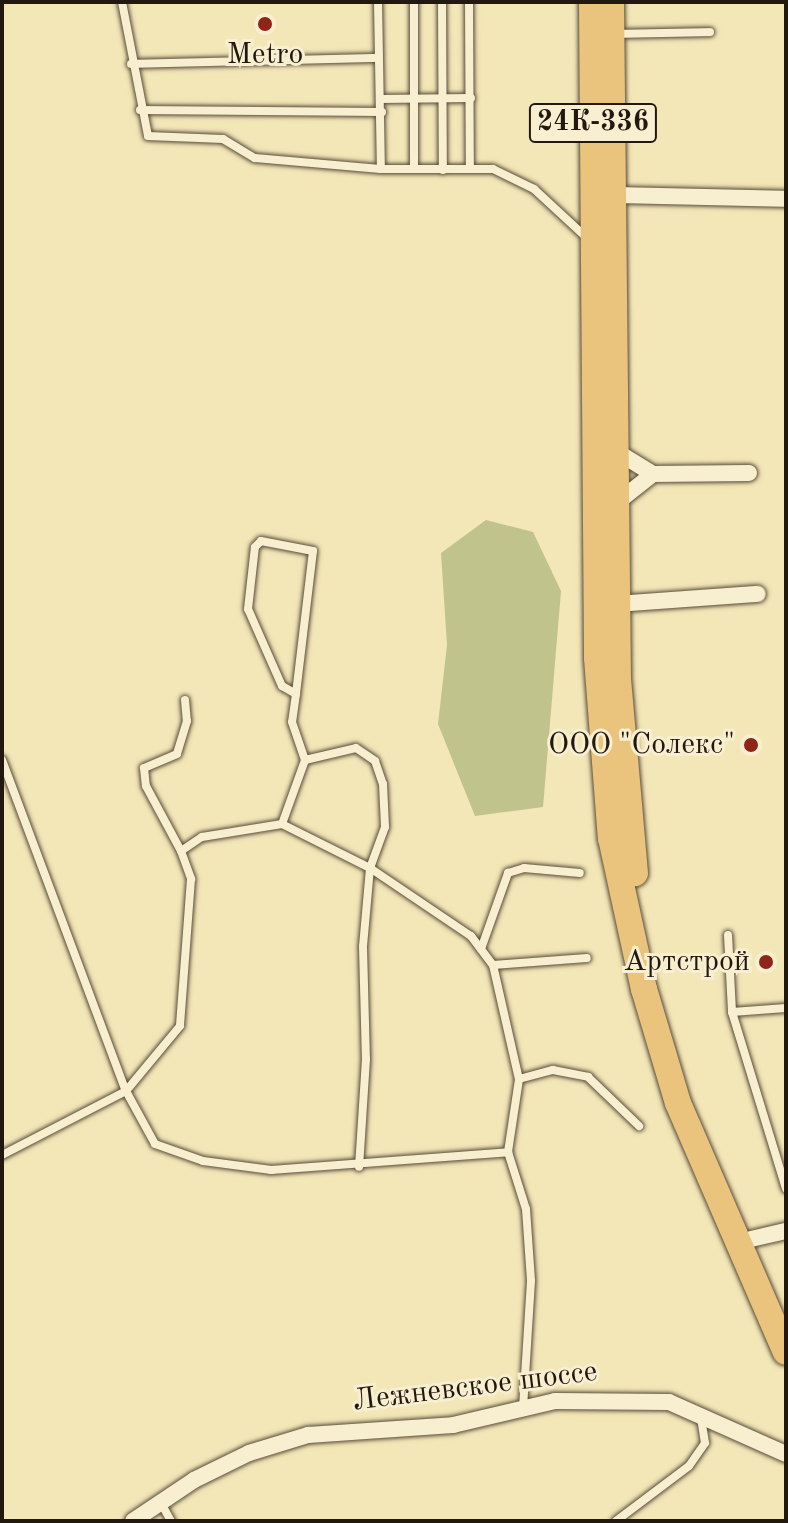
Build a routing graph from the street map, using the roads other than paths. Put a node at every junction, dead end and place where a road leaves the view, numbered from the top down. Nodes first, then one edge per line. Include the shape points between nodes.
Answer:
1 (122, 2) edge
2 (378, 2) edge
3 (414, 2) edge
4 (442, 2) edge
5 (469, 2) edge
6 (592, 2) edge
7 (611, 2) edge
8 (710, 32) dead end
9 (612, 34) junction
10 (378, 58) junction
11 (131, 64) junction
12 (416, 98) junction
13 (444, 98) junction
14 (471, 98) junction
15 (380, 99) junction
16 (140, 110) junction
17 (382, 112) junction
18 (470, 166) dead end
19 (381, 169) junction
20 (414, 169) junction
21 (443, 170) junction
22 (613, 195) junction
23 (786, 199) edge
24 (593, 244) junction
25 (614, 450) junction
26 (749, 473) dead end
27 (653, 474) junction
28 (615, 504) junction
29 (758, 594) dead end
30 (617, 604) junction
31 (296, 694) junction
32 (185, 700) dead end
33 (2, 760) edge
34 (305, 760) junction
35 (282, 824) junction
36 (181, 851) junction
37 (370, 868) junction
38 (580, 873) dead end
39 (728, 935) dead end
40 (481, 949) junction
41 (587, 958) dead end
42 (493, 965) junction
43 (786, 1008) edge
44 (732, 1012) junction
45 (519, 1079) junction
46 (126, 1091) junction
47 (639, 1126) dead end
48 (508, 1152) junction
49 (2, 1155) edge
50 (359, 1167) junction
51 (786, 1189) edge
52 (786, 1231) edge
53 (751, 1239) junction
54 (786, 1313) edge
55 (786, 1352) edge
56 (523, 1408) junction
57 (700, 1416) junction
58 (786, 1454) edge
59 (161, 1502) junction
60 (133, 1521) edge
61 (171, 1521) edge
62 (616, 1521) edge

1 - 11 lane
2 - 10 lane
3 - 12 lane
4 - 13 lane
5 - 14 lane
6 - 24 main road, 24К-336
7 - 9 main road, 24К-336
8 - 9 lane
9 - 22 main road, 24К-336
10 - 11 lane
10 - 15 lane
11 - 16 lane
12 - 13 lane
12 - 15 lane
12 - 20 lane
13 - 14 lane
13 - 21 lane
14 - 18 lane
15 - 17 lane
16 - 17 lane
16 - 19 lane via 148,136 223,139 255,158
17 - 19 lane
19 - 20 lane
20 - 21 lane
21 - 24 lane via 493,169 534,189
22 - 23 street
22 - 25 main road, 24К-336
24 - 55 main road, 24К-336 via 597,658 613,851 644,989 678,1103
25 - 27 street
25 - 28 main road, 24К-336
26 - 27 street
27 - 28 street
28 - 30 main road, 24К-336
29 - 30 street
30 - 53 main road, 24К-336 via 630,841 642,911 680,1054
31 - 31 lane via 313,551 261,541 255,547 248,609 282,686
31 - 34 lane via 292,722
32 - 36 lane via 187,721 177,754 144,768 146,786
33 - 46 lane
34 - 35 lane
34 - 37 lane via 356,748 375,761 383,784 385,827
35 - 36 lane via 202,837
35 - 37 lane
36 - 46 lane via 191,879 180,1026
37 - 40 lane via 421,898
37 - 50 lane via 363,947 366,1059
38 - 40 lane via 524,868 508,873
39 - 44 lane
40 - 42 lane
41 - 42 lane
42 - 45 lane
43 - 44 lane
44 - 51 lane
45 - 47 lane via 553,1070 588,1077
45 - 48 lane
46 - 49 lane
46 - 50 lane via 155,1144 203,1161 271,1170
48 - 50 lane
48 - 56 lane via 526,1209 531,1281
52 - 53 street
53 - 54 main road, 24К-336
56 - 57 street, Лежневское шоссе via 555,1401 641,1398 669,1402
56 - 59 street, Лежневское шоссе via 453,1425 308,1435 249,1453
57 - 58 street, Лежневское шоссе
57 - 62 lane via 705,1443 689,1466
59 - 60 street, Лежневское шоссе
59 - 61 lane

